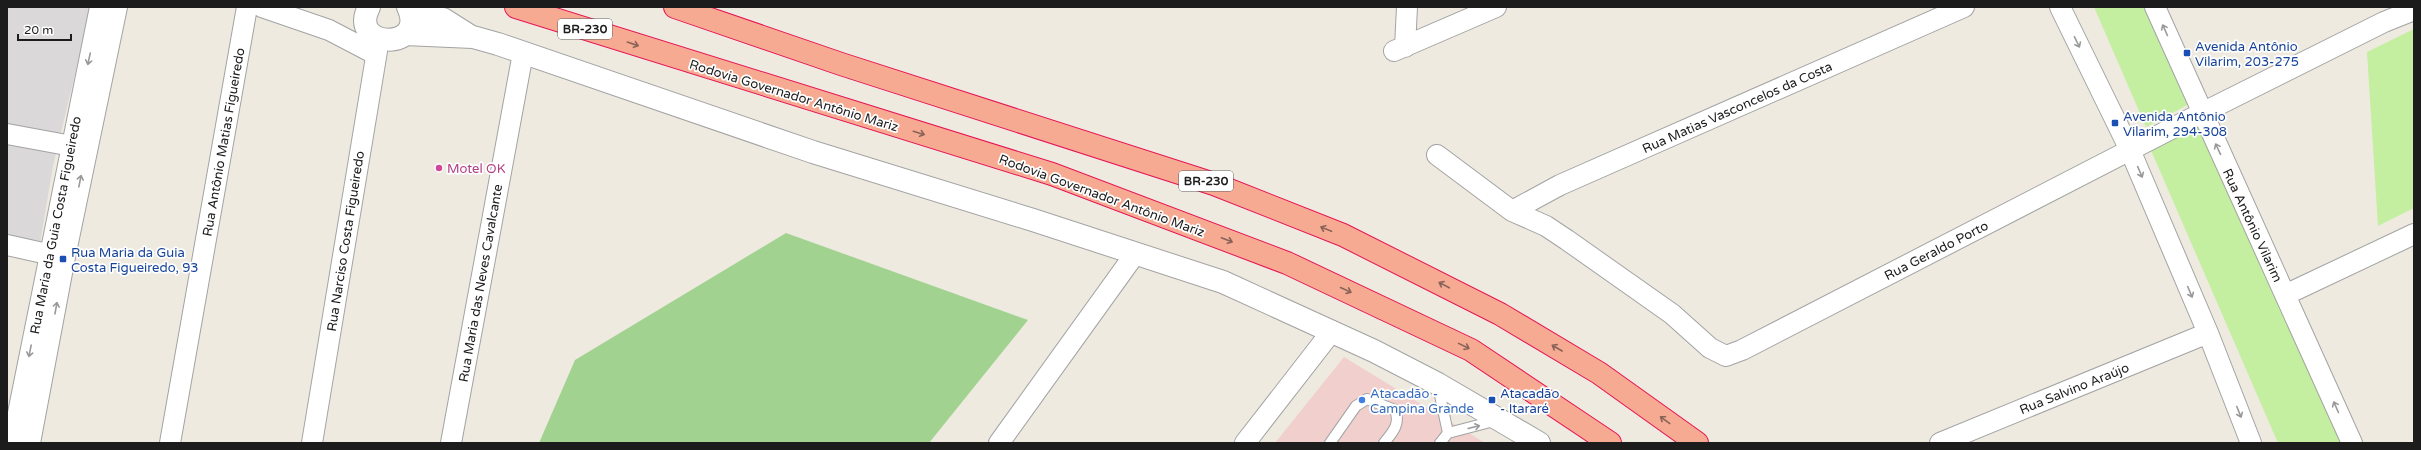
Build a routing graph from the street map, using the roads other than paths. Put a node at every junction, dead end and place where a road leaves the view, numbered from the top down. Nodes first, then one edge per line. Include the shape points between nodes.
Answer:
1 (100, 7) edge
2 (117, 7) edge
3 (247, 7) edge
4 (262, 7) edge
5 (516, 7) edge
6 (675, 7) edge
7 (1407, 7) edge
8 (1496, 7) edge
9 (1964, 7) edge
10 (2060, 7) edge
11 (2155, 7) edge
12 (411, 9) edge
13 (2414, 10) edge
14 (363, 12) edge
15 (2385, 15) edge
16 (405, 34) junction
17 (473, 37) junction
18 (377, 47) junction
19 (523, 53) junction
20 (2202, 113) junction
21 (7, 134) edge
22 (79, 147) junction
23 (2130, 150) junction
24 (1437, 156) dead end
25 (1512, 211) junction
26 (2414, 234) edge
27 (7, 245) edge
28 (1135, 254) junction
29 (57, 256) junction
30 (2285, 294) junction
31 (1332, 331) junction
32 (2208, 333) junction
33 (1438, 384) junction
34 (23, 391) edge
35 (1500, 420) junction
36 (1448, 433) junction
37 (12, 443) edge
38 (30, 443) edge
39 (170, 443) edge
40 (312, 443) edge
41 (451, 443) edge
42 (999, 443) edge
43 (1245, 443) edge
44 (1330, 443) edge
45 (1384, 443) edge
46 (1440, 443) edge
47 (1539, 443) edge
48 (1610, 443) edge
49 (1697, 443) edge
50 (1940, 443) edge
51 (2252, 443) edge
52 (2352, 443) edge

1 -> 22 street, Rua Maria da Guia Costa Figueiredo
2 - 22 street, Rua Maria da Guia Costa Figueiredo
3 - 39 street, Rua Antônio Matias Figueiredo
4 - 18 street
5 -> 48 highway, Rodovia Governador Antônio Mariz / BR-230 via 1052,174 1287,262 1471,350
49 -> 6 highway, BR-230 via 1599,373 1520,326 1342,235 1214,184 856,69
7 - 8 street via 1399,49
9 - 25 street, Rua Matias Vasconcelos da Costa via 1560,185
10 -> 23 street
20 -> 11 street, Rua Antônio Vilarim
12 - 16 street via 410,24
12 - 17 street via 443,19
13 - 15 street, Rua Geraldo Porto
14 - 18 street
15 - 20 street, Rua Geraldo Porto
16 - 17 street
16 - 18 street
17 - 19 street
18 - 40 street, Rua Narciso Costa Figueiredo
19 - 28 street via 813,152
19 - 41 street, Rua Maria das Neves Cavalcante
20 - 23 street, Rua Geraldo Porto
30 -> 20 street, Rua Antônio Vilarim
21 - 22 street
22 - 29 street, Rua Maria da Guia Costa Figueiredo
23 - 25 street, Rua Geraldo Porto via 1726,356 1710,348 1672,314 1567,240 1546,226
23 -> 32 street
24 - 25 street
26 - 30 street
27 - 29 street
28 - 31 street via 1223,282
28 - 42 street
29 - 34 street, Rua Maria da Guia Costa Figueiredo
52 -> 30 street, Rua Antônio Vilarim
31 - 33 street
31 - 43 street
32 - 50 street, Rua Salvino Araújo
32 -> 51 street
33 - 35 street
33 - 36 lane
34 - 37 street, Rua Maria da Guia Costa Figueiredo
34 - 38 street, Rua Maria da Guia Costa Figueiredo
36 -> 35 lane
35 - 47 street
36 - 46 lane
44 - 45 lane via 1356,406 1367,399 1395,410 1398,416 1396,428

